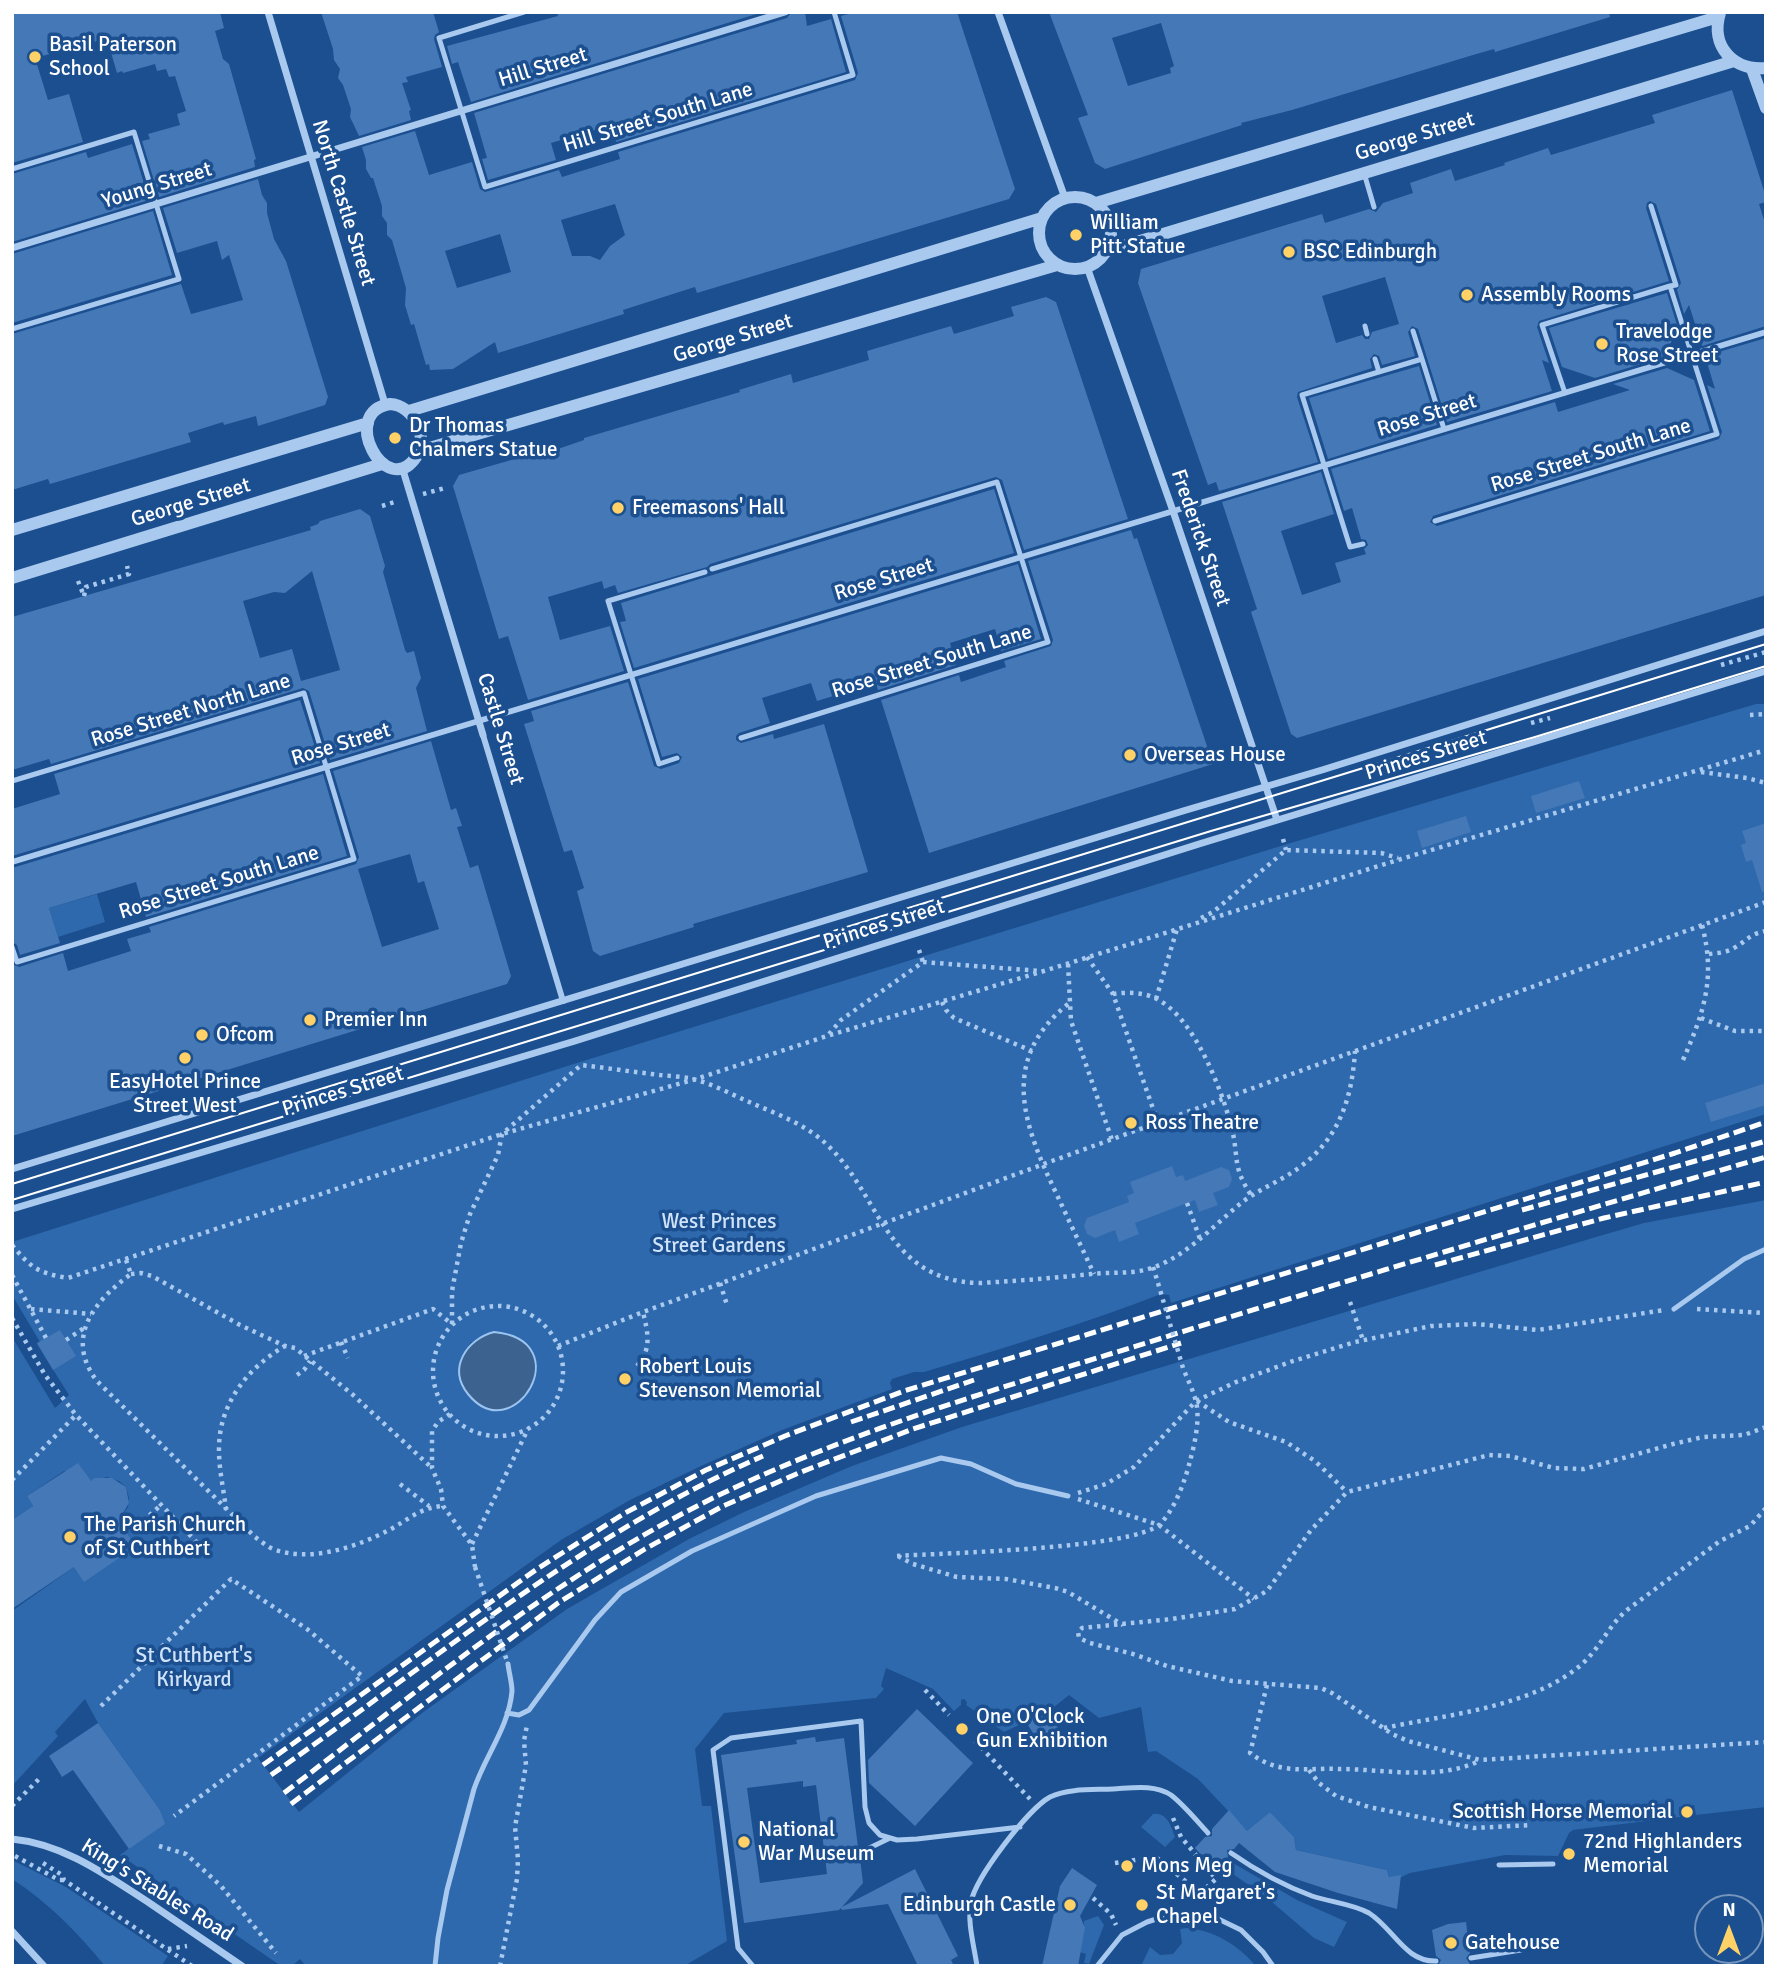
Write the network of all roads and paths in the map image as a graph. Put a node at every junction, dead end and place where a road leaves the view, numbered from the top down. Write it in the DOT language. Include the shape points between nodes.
graph roads {
  1 [pos="268,12"];
  2 [pos="524,12"];
  3 [pos="785,12"];
  4 [pos="834,12"];
  5 [pos="999,12"];
  6 [pos="1719,15"];
  7 [pos="1734,61"];
  8 [pos="1759,68"];
  9 [pos="1766,108"];
  10 [pos="461,111"];
  11 [pos="311,157"];
  12 [pos="12,169"];
  13 [pos="1363,172"];
  14 [pos="1065,198"];
  15 [pos="1096,203"];
  16 [pos="156,204"];
  17 [pos="1651,206"];
  18 [pos="1374,207"];
  19 [pos="1042,218"];
  20 [pos="12,248"];
  21 [pos="1107,251"];
  22 [pos="1057,265"];
  23 [pos="1087,267"];
  24 [pos="1670,286"];
  25 [pos="1365,326"];
  26 [pos="12,329"];
  27 [pos="1413,331"];
  28 [pos="1766,332"];
  29 [pos="1367,334"];
  30 [pos="1692,354"];
  31 [pos="1375,359"];
  32 [pos="1422,359"];
  33 [pos="1379,372"];
  34 [pos="1565,393"];
  35 [pos="384,404"];
  36 [pos="409,411"];
  37 [pos="368,423"];
  38 [pos="1444,429"];
  39 [pos="419,451"];
  40 [pos="382,464"];
  41 [pos="1325,465"];
  42 [pos="402,467"];
  43 [pos="1173,511"];
  44 [pos="1435,521"];
  45 [pos="12,530"];
  46 [pos="1363,544"];
  47 [pos="1021,557"];
  48 [pos="127,566"];
  49 [pos="712,569"];
  50 [pos="705,572"];
  51 [pos="12,578"];
  52 [pos="78,581"];
  53 [pos="1766,631"];
  54 [pos="1766,652"];
  55 [pos="1721,665"];
  56 [pos="1766,671"];
  57 [pos="631,675"];
  58 [pos="1766,714"];
  59 [pos="1750,715"];
  60 [pos="1550,718"];
  61 [pos="479,721"];
  62 [pos="1531,723"];
  63 [pos="483,735"];
  64 [pos="741,738"];
  65 [pos="1766,750"];
  66 [pos="677,758"];
  67 [pos="327,767"];
  68 [pos="1696,772"];
  69 [pos="12,781"];
  70 [pos="1766,783"];
  71 [pos="1267,785"];
  72 [pos="1277,820"];
  73 [pos="1283,839"];
  74 [pos="1286,850"];
  75 [pos="1401,859"];
  76 [pos="12,862"];
  77 [pos="1766,902"];
  78 [pos="1188,925"];
  79 [pos="1702,925"];
  80 [pos="1177,928"];
  81 [pos="1766,931"];
  82 [pos="12,947"];
  83 [pos="919,950"];
  84 [pos="1709,954"];
  85 [pos="1087,957"];
  86 [pos="923,962"];
  87 [pos="1068,964"];
  88 [pos="1044,971"];
  89 [pos="1113,993"];
  90 [pos="1156,999"];
  91 [pos="563,1000"];
  92 [pos="943,1002"];
  93 [pos="1068,1004"];
  94 [pos="1701,1018"];
  95 [pos="1766,1031"];
  96 [pos="828,1036"];
  97 [pos="1032,1051"];
  98 [pos="1355,1051"];
  99 [pos="1683,1060"];
  100 [pos="696,1079"];
  101 [pos="1222,1100"];
  102 [pos="1158,1123"];
  103 [pos="502,1134"];
  104 [pos="1112,1140"];
  105 [pos="1042,1165"];
  106 [pos="12,1169"];
  107 [pos="1251,1195"];
  108 [pos="1187,1203"];
  109 [pos="12,1209"];
  110 [pos="882,1224"];
  111 [pos="1200,1238"];
  112 [pos="12,1245"];
  113 [pos="1766,1249"];
  114 [pos="126,1260"];
  115 [pos="1153,1267"];
  116 [pos="131,1273"];
  117 [pos="1094,1274"];
  118 [pos="12,1275"];
  119 [pos="720,1283"];
  120 [pos="1350,1302"];
  121 [pos="727,1305"];
  122 [pos="1674,1308"];
  123 [pos="31,1309"];
  124 [pos="643,1312"];
  125 [pos="91,1314"];
  126 [pos="1766,1314"];
  127 [pos="12,1318"];
  128 [pos="452,1324"];
  129 [pos="85,1327"];
  130 [pos="46,1338"];
  131 [pos="66,1340"];
  132 [pos="1363,1340"];
  133 [pos="341,1342"];
  134 [pos="285,1346"];
  135 [pos="558,1346"];
  136 [pos="304,1356"];
  137 [pos="348,1358"];
  138 [pos="310,1361"];
  139 [pos="637,1366"];
  140 [pos="424,1369"];
  141 [pos="433,1370"];
  142 [pos="297,1375"];
  143 [pos="356,1389"];
  144 [pos="352,1394"];
  145 [pos="1196,1401"];
  146 [pos="450,1414"];
  147 [pos="76,1415"];
  148 [pos="1766,1427"];
  149 [pos="528,1428"];
  150 [pos="432,1468"];
  151 [pos="12,1480"];
  152 [pos="400,1484"];
  153 [pos="1347,1492"];
  154 [pos="1068,1496"];
  155 [pos="161,1504"];
  156 [pos="429,1506"];
  157 [pos="443,1506"];
  158 [pos="1766,1508"];
  159 [pos="226,1511"];
  160 [pos="143,1521"];
  161 [pos="1159,1525"];
  162 [pos="472,1545"];
  163 [pos="205,1551"];
  164 [pos="1254,1599"];
  165 [pos="1123,1625"];
  166 [pos="508,1664"];
  167 [pos="1267,1685"];
  168 [pos="925,1690"];
  169 [pos="101,1706"];
  170 [pos="529,1710"];
  171 [pos="507,1713"];
  172 [pos="949,1714"];
  173 [pos="1383,1728"];
  174 [pos="975,1741"];
  175 [pos="1766,1742"];
  176 [pos="1480,1760"];
  177 [pos="1308,1769"];
  178 [pos="39,1779"];
  179 [pos="12,1806"];
  180 [pos="1037,1806"];
  181 [pos="1170,1813"];
  182 [pos="174,1816"];
  183 [pos="1531,1825"];
  184 [pos="1020,1827"];
  185 [pos="1209,1833"];
  186 [pos="12,1839"];
  187 [pos="888,1839"];
  188 [pos="159,1846"];
  189 [pos="859,1853"];
  190 [pos="1231,1853"];
  191 [pos="12,1856"];
  192 [pos="1115,1863"];
  193 [pos="1553,1864"];
  194 [pos="1499,1865"];
  195 [pos="1200,1894"];
  196 [pos="1093,1898"];
  197 [pos="1210,1903"];
  198 [pos="12,1931"];
  199 [pos="1122,1935"];
  200 [pos="1521,1950"];
  201 [pos="276,1952"];
  202 [pos="1471,1958"];
  203 [pos="1436,1961"];
  204 [pos="44,1966"];
  205 [pos="191,1966"];
  206 [pos="242,1966"];
  207 [pos="435,1966"];
  208 [pos="500,1966"];
  209 [pos="753,1966"];
  210 [pos="977,1966"];
  211 [pos="1097,1966"];
  212 [pos="1273,1966"];
  1 -- 11 [label="street, North Castle Street"];
  2 -- 10 [label="lane" via="439,38"];
  3 -- 10 [label="street, Hill Street"];
  4 -- 10 [label="lane, Hill Street South Lane" via="853,75 485,187"];
  5 -- 14 [label="street"];
  6 -- 7 [label="street, George Street" via="1720,41"];
  6 -- 15 [label="street, George Street"];
  7 -- 8 [label="street"];
  7 -- 13 [label="street, George Street"];
  8 -- 9 [label="street"];
  10 -- 11 [label="street, Hill Street"];
  11 -- 16 [label="street, Young Street"];
  11 -- 35 [label="street, North Castle Street"];
  12 -- 16 [label="lane" via="134,132"];
  13 -- 18 [label="lane"];
  13 -- 21 [label="street, George Street"];
  14 -- 15 [label="street, George Street" via="1081,197"];
  14 -- 19 [label="street, George Street"];
  15 -- 21 [label="street" via="1111,225"];
  16 -- 20 [label="street, Young Street"];
  16 -- 26 [label="lane" via="179,279"];
  17 -- 24 [label="lane" via="1676,285"];
  19 -- 22 [label="street" via="1042,248"];
  19 -- 36 [label="street, George Street"];
  21 -- 23 [label="street, George Street"];
  22 -- 23 [label="street, George Street"];
  22 -- 39 [label="street, George Street"];
  23 -- 43 [label="street, Frederick Street"];
  24 -- 30 [label="lane"];
  24 -- 34 [label="lane" via="1542,325"];
  25 -- 29 [label="lane"];
  27 -- 32 [label="lane"];
  28 -- 30 [label="street, Rose Street"];
  30 -- 34 [label="street, Rose Street"];
  30 -- 44 [label="lane, Rose Street South Lane" via="1717,434"];
  31 -- 33 [label="lane"];
  32 -- 33 [label="lane"];
  32 -- 38 [label="lane"];
  33 -- 41 [label="lane" via="1302,395"];
  34 -- 38 [label="street, Rose Street"];
  35 -- 36 [label="street"];
  35 -- 37 [label="street"];
  36 -- 39 [label="street" via="419,430"];
  37 -- 40 [label="street" via="370,445"];
  37 -- 45 [label="street, George Street"];
  38 -- 41 [label="street, Rose Street"];
  39 -- 42 [label="street, George Street"];
  40 -- 42 [label="street, George Street"];
  40 -- 51 [label="street, George Street"];
  41 -- 43 [label="street, Rose Street"];
  41 -- 46 [label="lane" via="1350,547"];
  42 -- 61 [label="street, Castle Street"];
  43 -- 47 [label="street, Rose Street"];
  43 -- 71 [label="street, Frederick Street"];
  47 -- 49 [label="lane" via="997,482"];
  47 -- 57 [label="street, Rose Street"];
  47 -- 64 [label="lane, Rose Street South Lane" via="1048,642"];
  48 -- 52 [label="path" via="129,574 86,587 84,596"];
  50 -- 57 [label="lane" via="608,601"];
  53 -- 71 [label="street, Princes Street"];
  54 -- 55 [label="path"];
  56 -- 72 [label="street, Princes Street"];
  57 -- 61 [label="street, Rose Street"];
  57 -- 66 [label="lane" via="659,764"];
  58 -- 59 [label="path"];
  60 -- 62 [label="path"];
  61 -- 63 [label="street, Castle Street"];
  61 -- 67 [label="street, Rose Street"];
  63 -- 91 [label="street, Castle Street"];
  65 -- 68 [label="path"];
  67 -- 69 [label="lane, Rose Street North Lane" via="304,693"];
  67 -- 76 [label="street, Rose Street"];
  67 -- 82 [label="lane, Rose Street South Lane" via="354,859 17,962"];
  68 -- 70 [label="path"];
  68 -- 75 [label="path"];
  71 -- 72 [label="street, Frederick Street"];
  71 -- 91 [label="street, Princes Street"];
  72 -- 109 [label="street, Princes Street" via="575,1041"];
  73 -- 74 [label="path"];
  74 -- 75 [label="path" via="1381,853"];
  74 -- 78 [label="path" via="1213,912"];
  75 -- 78 [label="path"];
  77 -- 79 [label="path"];
  78 -- 80 [label="path"];
  79 -- 84 [label="path"];
  79 -- 98 [label="path"];
  80 -- 85 [label="path"];
  80 -- 90 [label="path"];
  81 -- 84 [label="path" via="1747,937 1728,951"];
  83 -- 86 [label="path"];
  84 -- 94 [label="path"];
  85 -- 87 [label="path"];
  85 -- 89 [label="path"];
  86 -- 88 [label="path"];
  86 -- 96 [label="path" via="841,1020"];
  87 -- 88 [label="path"];
  87 -- 93 [label="path"];
  88 -- 92 [label="path"];
  89 -- 90 [label="path"];
  89 -- 102 [label="path"];
  90 -- 101 [label="path" via="1190,1032"];
  91 -- 106 [label="street, Princes Street"];
  92 -- 96 [label="path"];
  92 -- 97 [label="path" via="954,1018"];
  93 -- 97 [label="path"];
  93 -- 104 [label="path"];
  94 -- 95 [label="path" via="1735,1031"];
  94 -- 99 [label="path"];
  96 -- 100 [label="path"];
  97 -- 105 [label="path" via="1024,1109"];
  98 -- 101 [label="path"];
  98 -- 107 [label="path" via="1349,1099 1328,1140 1300,1167"];
  100 -- 103 [label="path"];
  100 -- 103 [label="path" via="581,1065"];
  100 -- 110 [label="path" via="812,1133 844,1162"];
  101 -- 102 [label="path"];
  101 -- 107 [label="path" via="1233,1132 1237,1171"];
  102 -- 104 [label="path"];
  103 -- 114 [label="path"];
  103 -- 128 [label="path" via="498,1155 461,1243 452,1291"];
  104 -- 105 [label="path"];
  105 -- 110 [label="path"];
  105 -- 117 [label="path"];
  107 -- 111 [label="path"];
  108 -- 111 [label="path"];
  110 -- 117 [label="path" via="921,1266 961,1283"];
  110 -- 119 [label="path"];
  111 -- 115 [label="path"];
  112 -- 114 [label="path" via="34,1270 68,1278"];
  113 -- 122 [label="lane"];
  114 -- 116 [label="path"];
  115 -- 117 [label="path"];
  115 -- 145 [label="path, bridge"];
  116 -- 125 [label="path"];
  116 -- 134 [label="path" via="152,1276"];
  118 -- 123 [label="path"];
  119 -- 121 [label="path"];
  119 -- 124 [label="path"];
  120 -- 132 [label="path"];
  122 -- 126 [label="path"];
  122 -- 132 [label="path" via="1538,1329 1431,1326"];
  123 -- 125 [label="path"];
  123 -- 130 [label="path"];
  124 -- 135 [label="path"];
  124 -- 139 [label="path" via="648,1347"];
  125 -- 129 [label="path"];
  127 -- 147 [label="path"];
  128 -- 133 [label="path" via="433,1309"];
  128 -- 135 [label="path" via="480,1308 512,1308 541,1323"];
  128 -- 141 [label="path" via="438,1345"];
  129 -- 131 [label="path"];
  129 -- 159 [label="path" via="84,1358 97,1381"];
  132 -- 145 [label="path" via="1266,1370"];
  133 -- 136 [label="path"];
  133 -- 137 [label="path"];
  134 -- 136 [label="path"];
  134 -- 159 [label="path" via="240,1385 223,1419 218,1452"];
  135 -- 149 [label="path" via="560,1388 548,1412"];
  136 -- 138 [label="path"];
  138 -- 142 [label="path"];
  138 -- 144 [label="path"];
  140 -- 141 [label="path"];
  141 -- 146 [label="path" via="441,1404"];
  143 -- 144 [label="path"];
  144 -- 150 [label="path"];
  145 -- 153 [label="path" via="1229,1422 1286,1442 1315,1461"];
  145 -- 154 [label="path" via="1134,1467 1106,1484"];
  145 -- 161 [label="path" via="1188,1470"];
  146 -- 149 [label="path" via="481,1434 513,1434"];
  146 -- 150 [label="path" via="432,1431"];
  147 -- 151 [label="path"];
  147 -- 155 [label="path"];
  148 -- 153 [label="path" via="1683,1441 1584,1469 1489,1455"];
  149 -- 162 [label="path"];
  150 -- 157 [label="path"];
  152 -- 156 [label="path"];
  153 -- 164 [label="path" via="1311,1530 1267,1591"];
  154 -- 161 [label="path"];
  154 -- 170 [label="lane" via="941,1458 816,1496 692,1551 621,1592"];
  155 -- 160 [label="path"];
  155 -- 163 [label="path"];
  156 -- 157 [label="path"];
  156 -- 159 [label="path" via="362,1542 306,1553 270,1548"];
  157 -- 162 [label="path"];
  158 -- 173 [label="path" via="1750,1525 1720,1541 1627,1609 1591,1655 1559,1679 1503,1702"];
  161 -- 164 [label="path"];
  161 -- 165 [label="path" via="1105,1542 897,1556 957,1577 1055,1588"];
  162 -- 166 [label="path, bridge"];
  164 -- 165 [label="path" via="1226,1611"];
  165 -- 167 [label="path" via="1082,1628 1078,1635 1090,1643 1194,1673"];
  166 -- 171 [label="lane" via="512,1689"];
  167 -- 173 [label="path" via="1321,1688"];
  167 -- 177 [label="path" via="1250,1753 1265,1763"];
  168 -- 172 [label="path"];
  169 -- 182 [label="path" via="231,1579 307,1629 362,1676"];
  170 -- 171 [label="lane"];
  170 -- 208 [label="path" via="526,1765 514,1827 517,1880"];
  171 -- 207 [label="lane" via="474,1789 447,1889"];
  173 -- 176 [label="path" via="1408,1741"];
  174 -- 180 [label="path"];
  175 -- 176 [label="path"];
  176 -- 177 [label="path" via="1467,1767 1437,1771"];
  177 -- 183 [label="path" via="1336,1796 1369,1807 1475,1828"];
  178 -- 179 [label="path"];
  180 -- 184 [label="lane"];
  180 -- 185 [label="lane" via="1070,1791 1151,1788 1170,1795"];
  181 -- 195 [label="path" via="1181,1837 1216,1879"];
  184 -- 187 [label="lane"];
  184 -- 210 [label="lane" via="975,1887 970,1923"];
  186 -- 206 [label="street, King's Stables Road" via="63,1852 110,1877"];
  187 -- 189 [label="lane"];
  187 -- 209 [label="lane" via="869,1824 865,1807 861,1721 731,1738 713,1750 738,1948"];
  188 -- 201 [label="path" via="186,1854 221,1886"];
  190 -- 203 [label="lane" via="1267,1877 1366,1912 1384,1924 1412,1955"];
  191 -- 205 [label="path" via="64,1880"];
  192 -- 195 [label="path" via="1156,1857"];
  193 -- 194 [label="lane"];
  195 -- 197 [label="path"];
  196 -- 199 [label="path" via="1111,1914"];
  198 -- 204 [label="street"];
  199 -- 211 [label="lane"];
  199 -- 212 [label="lane" via="1172,1914 1208,1914 1241,1930"];
  200 -- 202 [label="lane"];
}
